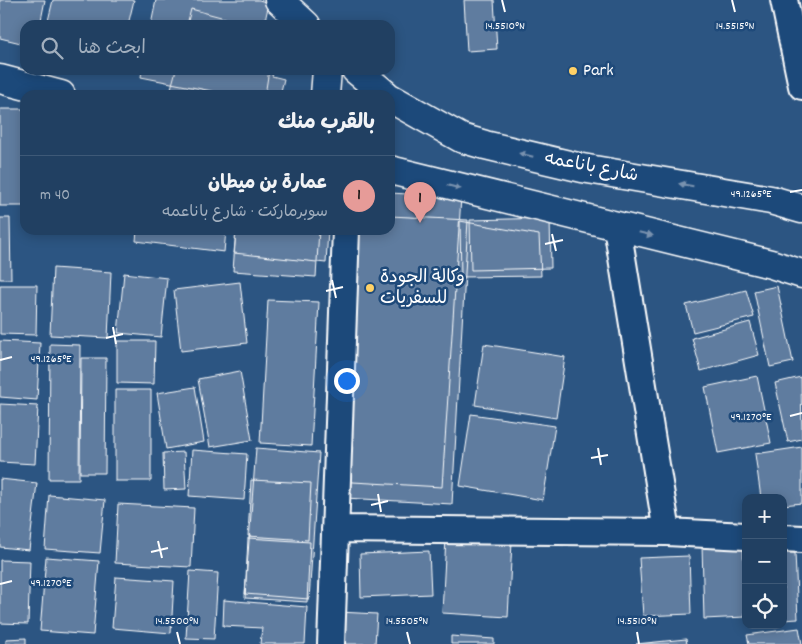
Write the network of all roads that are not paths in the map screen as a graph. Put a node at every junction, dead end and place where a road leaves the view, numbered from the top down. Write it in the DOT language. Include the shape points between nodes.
graph roads {
  1 [pos="281,1"];
  2 [pos="791,10"];
  3 [pos="295,20"];
  4 [pos="301,20"];
  5 [pos="327,75"];
  6 [pos="362,75"];
  7 [pos="0,79"];
  8 [pos="802,86"];
  9 [pos="42,90"];
  10 [pos="326,90"];
  11 [pos="380,90"];
  12 [pos="395,101"];
  13 [pos="395,171"];
  14 [pos="802,209"];
  15 [pos="617,227"];
  16 [pos="346,235"];
  17 [pos="802,274"];
  18 [pos="335,529"];
  19 [pos="667,532"];
  20 [pos="742,536"];
  21 [pos="787,538"];
  22 [pos="802,539"];
  23 [pos="331,644"];
  1 -- 3 [label="highway"];
  1 -- 4 [label="highway"];
  2 -- 8 [label="street"];
  5 -- 10 [label="highway"];
  6 -- 11 [label="highway"];
  7 -- 9 [label="highway"];
  14 -- 12 [label="highway, شارع باناعمه, one-way" via="771,200 582,168 485,145 461,138"];
  13 -- 15 [label="highway, one-way"];
  15 -- 17 [label="highway, one-way"];
  15 -- 19 [label="street"];
  16 -- 18 [label="street"];
  18 -- 19 [label="street"];
  18 -- 23 [label="street"];
  19 -- 20 [label="street"];
  21 -- 22 [label="street"];
}
